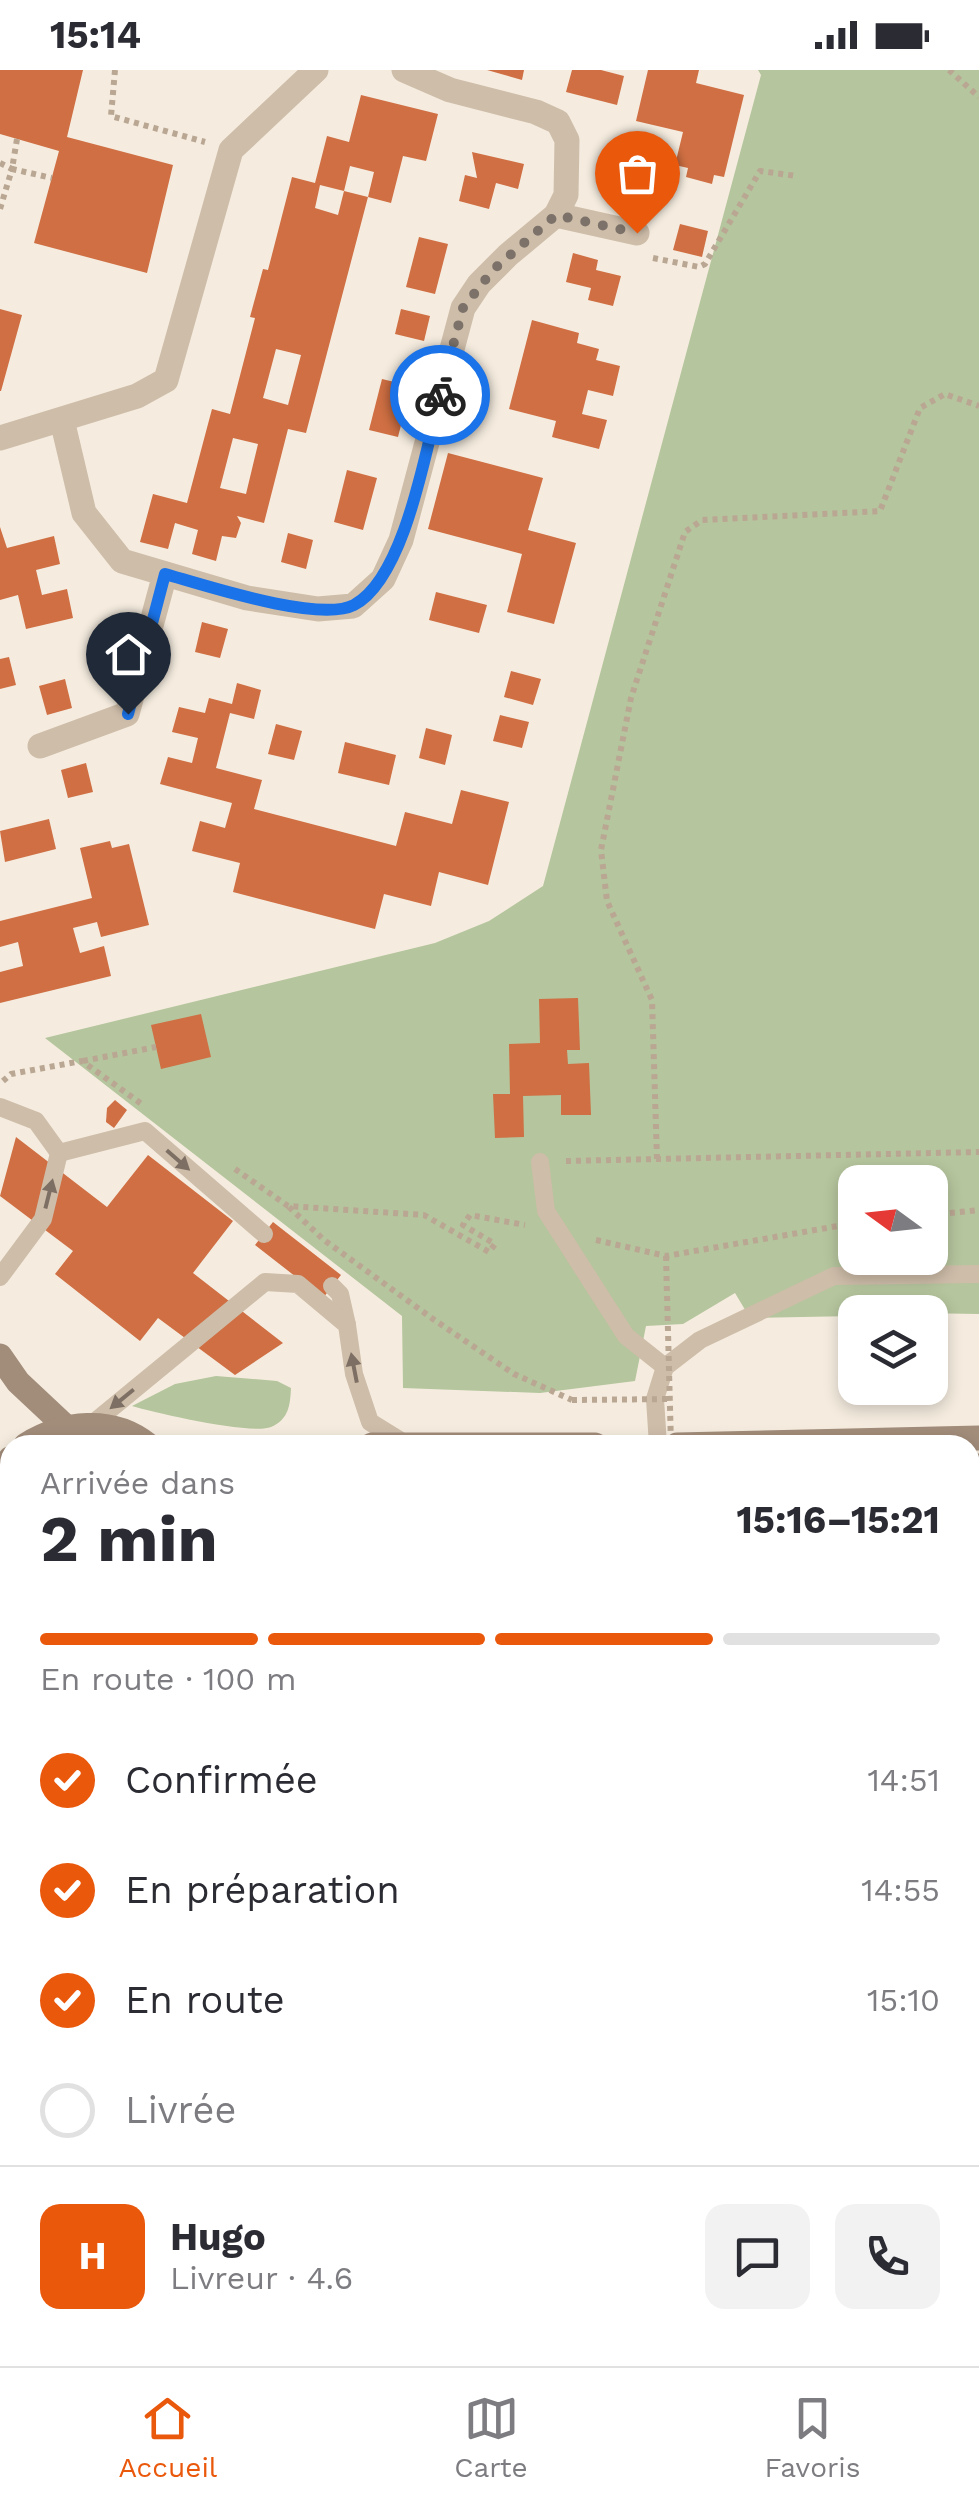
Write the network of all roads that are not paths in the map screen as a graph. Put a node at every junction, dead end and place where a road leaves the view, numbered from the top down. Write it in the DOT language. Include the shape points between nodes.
graph roads {
  1 [pos="316,70"];
  2 [pos="404,70"];
  3 [pos="556,215"];
  4 [pos="637,233"];
  5 [pos="62,420"];
  6 [pos="0,438"];
  7 [pos="165,574"];
  8 [pos="40,746"];
  9 [pos="0,1107"];
  10 [pos="60,1153"];
  11 [pos="540,1162"];
  12 [pos="264,1234"];
  13 [pos="979,1274"];
  14 [pos="0,1277"];
  15 [pos="332,1286"];
  16 [pos="347,1325"];
  17 [pos="0,1356"];
  18 [pos="665,1367"];
  19 [pos="79,1426"];
  20 [pos="42,1435"];
  21 [pos="129,1435"];
  22 [pos="390,1435"];
  23 [pos="657,1435"];
  1 -- 5 [label="street" via="231,150 166,380"];
  2 -- 3 [label="street" via="558,122 567,140 568,171"];
  3 -- 4 [label="street"];
  3 -- 7 [label="street" via="488,274 463,308 402,540 382,579 354,610 247,598"];
  5 -- 6 [label="street"];
  5 -- 7 [label="street" via="84,513 122,561"];
  7 -- 8 [label="street" via="128,714"];
  9 -- 10 [label="lane" via="36,1121"];
  10 -- 12 [label="lane, one-way" via="145,1131"];
  14 -- 10 [label="lane, one-way" via="43,1219"];
  11 -- 18 [label="lane" via="546,1211 626,1336"];
  13 -- 18 [label="lane" via="834,1276 700,1340"];
  15 -- 16 [label="lane"];
  16 -- 19 [label="lane, one-way" via="298,1284 265,1282"];
  22 -- 16 [label="lane, one-way" via="370,1422"];
  17 -- 19 [label="street" via="18,1382"];
  18 -- 23 [label="lane" via="655,1399"];
  19 -- 20 [label="street"];
  19 -- 21 [label="street"];
}
